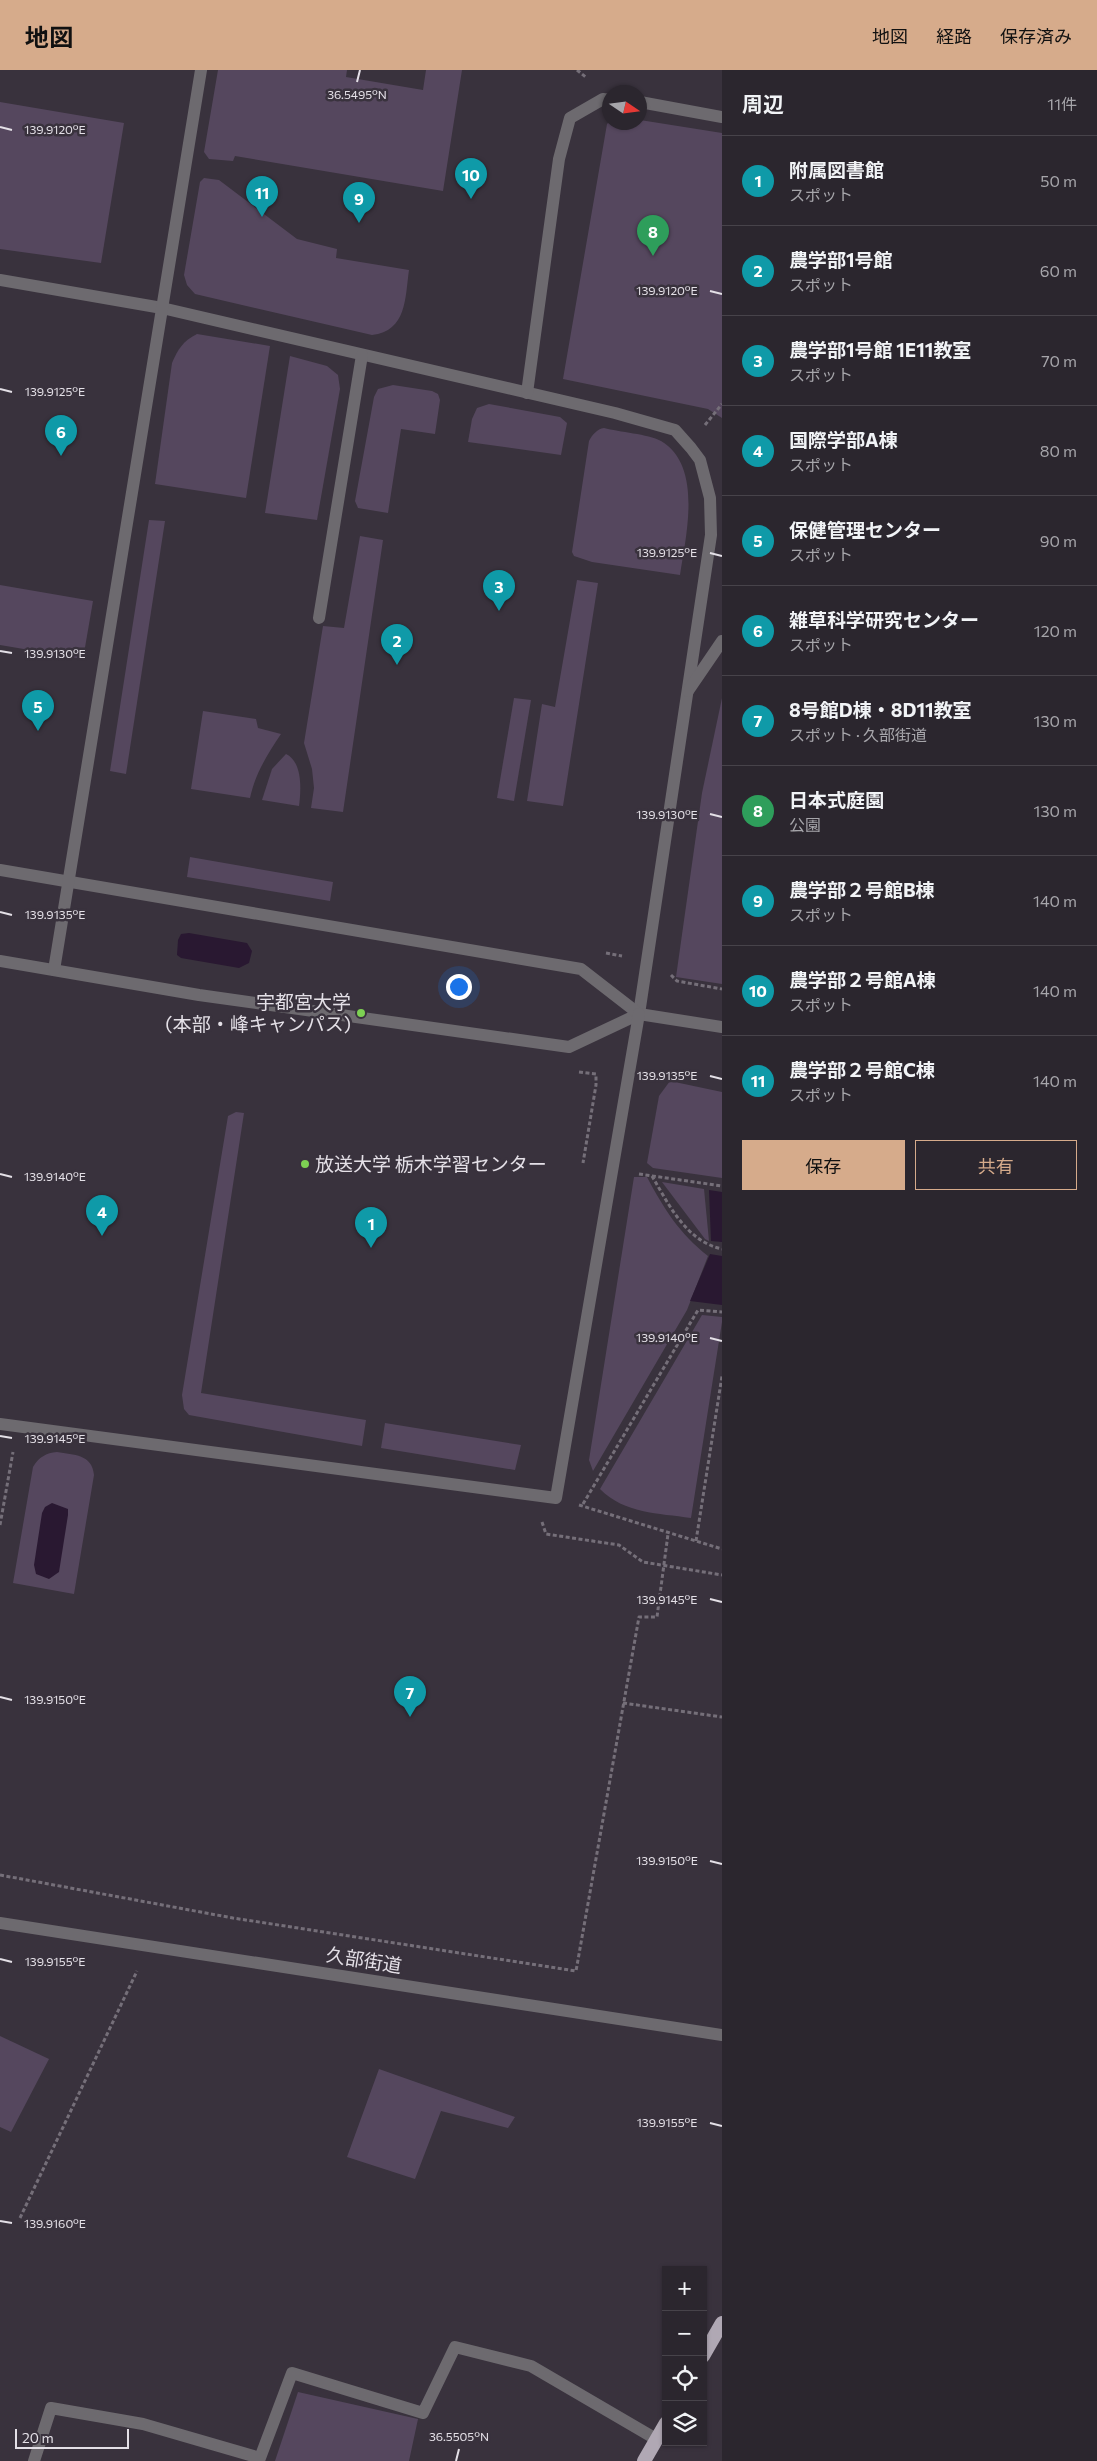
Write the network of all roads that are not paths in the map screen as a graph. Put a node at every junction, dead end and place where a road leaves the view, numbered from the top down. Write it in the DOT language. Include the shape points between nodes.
graph roads {
  1 [pos="201,70"];
  2 [pos="602,101"];
  3 [pos="647,103"];
  4 [pos="722,117"];
  5 [pos="0,280"];
  6 [pos="162,308"];
  7 [pos="362,355"];
  8 [pos="527,393"];
  9 [pos="716,522"];
  10 [pos="318,618"];
  11 [pos="722,641"];
  12 [pos="686,695"];
  13 [pos="0,870"];
  14 [pos="69,880"];
  15 [pos="0,961"];
  16 [pos="54,970"];
  17 [pos="639,1014"];
  18 [pos="722,1027"];
  19 [pos="0,1424"];
  20 [pos="0,1922"];
  21 [pos="722,2035"];
  22 [pos="722,2323"];
  23 [pos="707,2349"];
  24 [pos="662,2429"];
  25 [pos="656,2439"];
  26 [pos="34,2461"];
  27 [pos="644,2461"];
  1 -- 6 [label="street"];
  2 -- 8 [label="street" via="570,118 559,159"];
  3 -- 4 [label="street"];
  5 -- 6 [label="street"];
  6 -- 7 [label="street"];
  6 -- 14 [label="street"];
  7 -- 8 [label="street"];
  7 -- 10 [label="street"];
  8 -- 9 [label="street" via="675,430 700,460"];
  9 -- 12 [label="street" via="711,535"];
  11 -- 12 [label="street"];
  12 -- 17 [label="street"];
  13 -- 14 [label="street"];
  14 -- 16 [label="street"];
  14 -- 17 [label="street" via="581,969"];
  15 -- 16 [label="street"];
  16 -- 17 [label="street" via="199,995 569,1047"];
  17 -- 18 [label="street"];
  17 -- 19 [label="street" via="556,1498"];
  20 -- 21 [label="street, 久部街道"];
  22 -- 23 [label="highway"];
  24 -- 25 [label="highway"];
  25 -- 26 [label="street" via="531,2366 455,2347 423,2413 292,2373 260,2458 143,2424 51,2408"];
  25 -- 27 [label="highway"];
}
